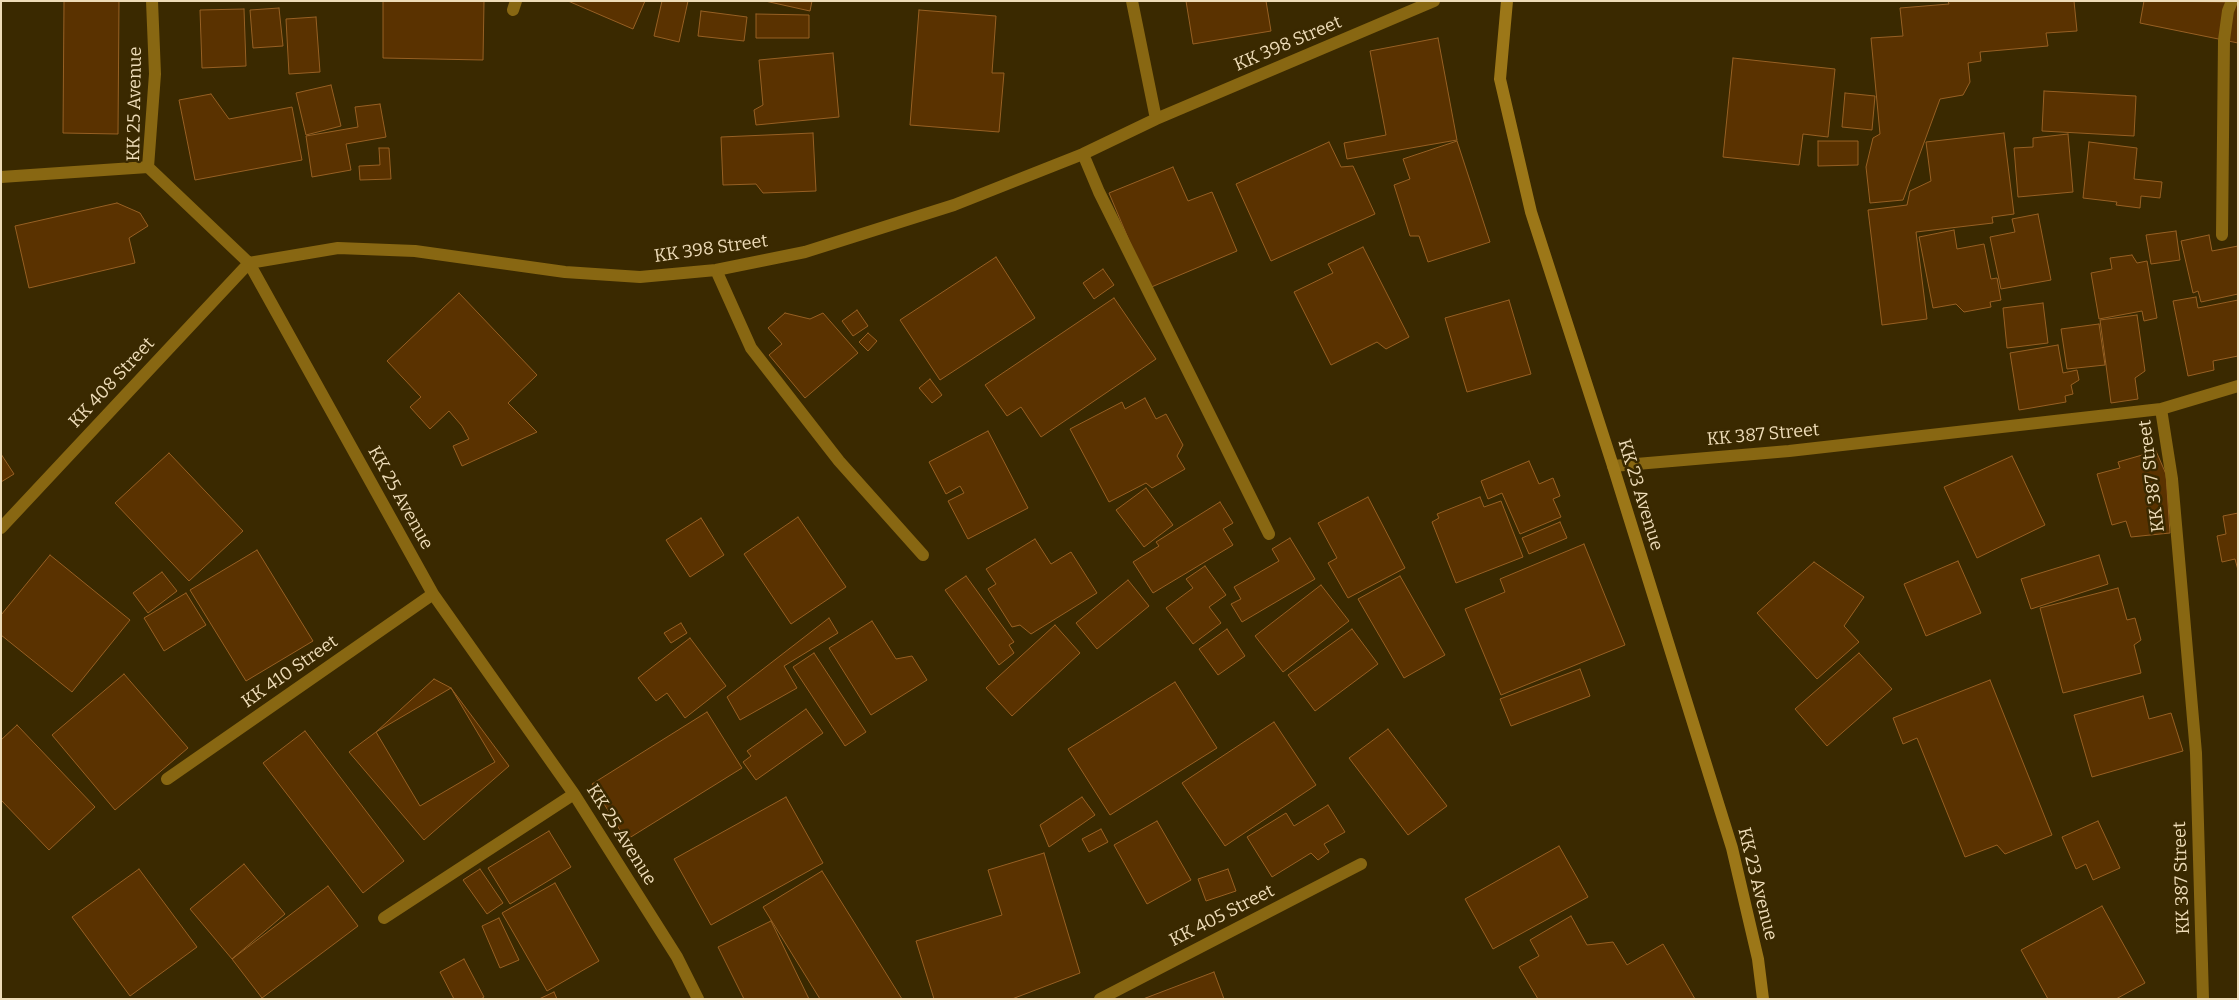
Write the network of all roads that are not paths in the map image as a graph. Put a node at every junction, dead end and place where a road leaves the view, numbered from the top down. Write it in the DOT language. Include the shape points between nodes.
graph roads {
  1 [pos="152,1"];
  2 [pos="1132,1"];
  3 [pos="1434,1"];
  4 [pos="1507,1"];
  5 [pos="2232,1"];
  6 [pos="1156,119"];
  7 [pos="1083,154"];
  8 [pos="148,167"];
  9 [pos="1,177"];
  10 [pos="2222,235"];
  11 [pos="249,263"];
  12 [pos="716,270"];
  13 [pos="2238,386"];
  14 [pos="2161,408"];
  15 [pos="1613,466"];
  16 [pos="1,528"];
  17 [pos="1269,534"];
  18 [pos="923,555"];
  19 [pos="433,594"];
  20 [pos="167,778"];
  21 [pos="574,794"];
  22 [pos="1361,864"];
  23 [pos="384,918"];
  24 [pos="698,999"];
  25 [pos="1100,999"];
  26 [pos="1763,999"];
  27 [pos="2203,999"];
  1 -- 8 [label="street, KK 25 Avenue" via="154,74"];
  2 -- 6 [label="street"];
  3 -- 6 [label="street, KK 398 Street"];
  4 -- 15 [label="main road, KK 23 Avenue" via="1500,79 1531,212"];
  5 -- 10 [label="street" via="2224,40"];
  6 -- 7 [label="street, KK 398 Street"];
  7 -- 12 [label="street, KK 398 Street" via="935,211 806,252"];
  7 -- 17 [label="street"];
  8 -- 9 [label="street"];
  8 -- 11 [label="street, KK 25 Avenue"];
  11 -- 12 [label="street, KK 398 Street" via="338,248 415,251 565,272 631,276"];
  11 -- 16 [label="street, KK 408 Street"];
  11 -- 19 [label="street, KK 25 Avenue"];
  12 -- 18 [label="street" via="751,348 839,461"];
  13 -- 14 [label="street"];
  14 -- 15 [label="street, KK 387 Street" via="1789,451"];
  14 -- 27 [label="street, KK 387 Street" via="2172,480 2196,753"];
  15 -- 26 [label="main road, KK 23 Avenue" via="1732,848 1758,959"];
  19 -- 20 [label="street, KK 410 Street"];
  19 -- 21 [label="street, KK 25 Avenue"];
  21 -- 23 [label="street"];
  21 -- 24 [label="street, KK 25 Avenue" via="677,957"];
  22 -- 25 [label="street, KK 405 Street"];
}
